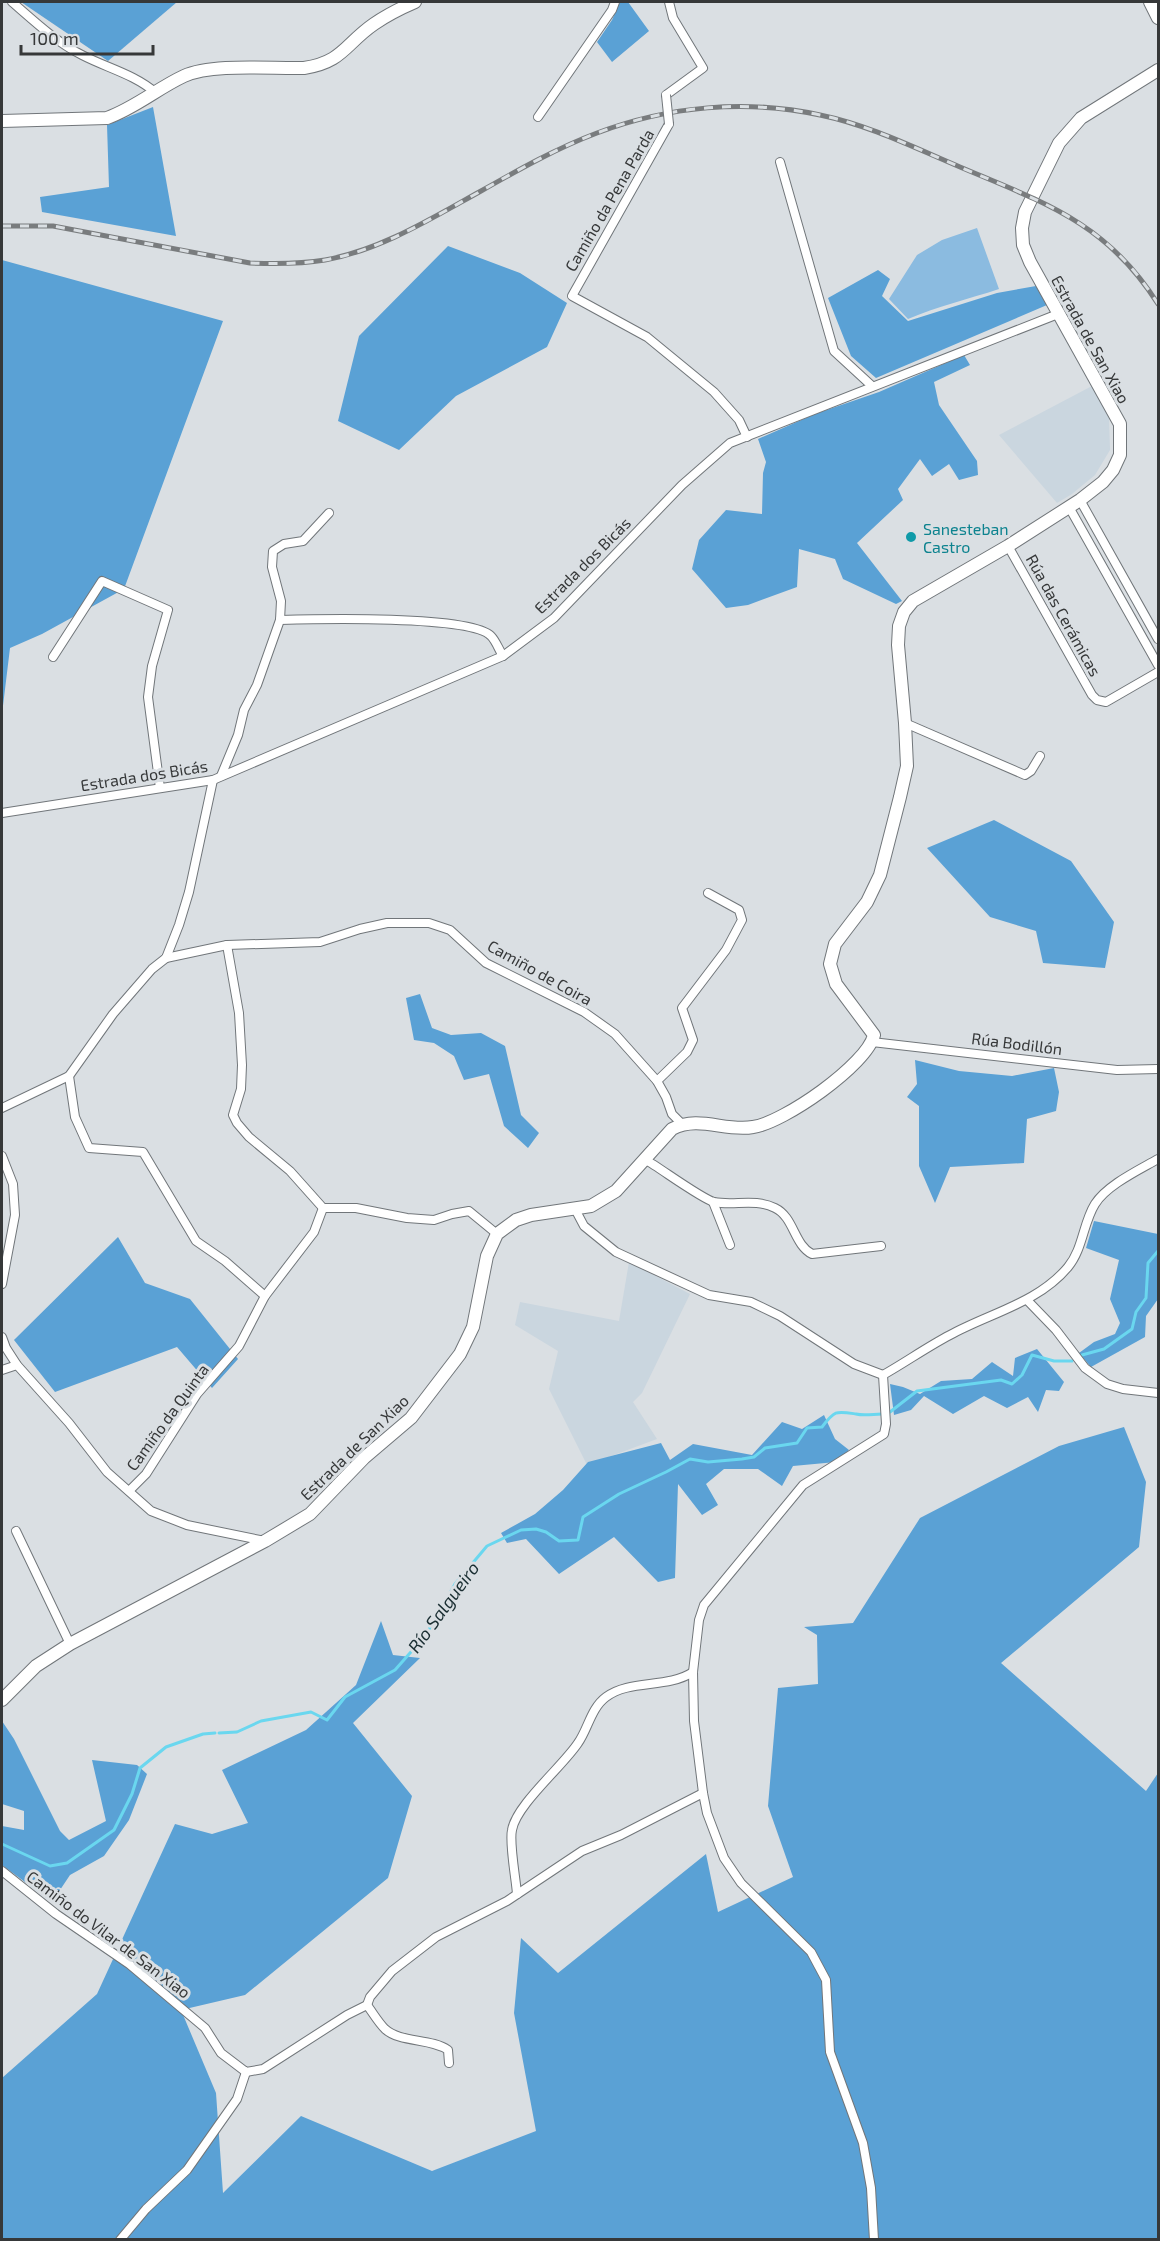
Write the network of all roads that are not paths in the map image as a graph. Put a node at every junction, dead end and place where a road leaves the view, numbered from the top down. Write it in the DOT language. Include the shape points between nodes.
graph roads {
  1 [pos="12,2"];
  2 [pos="415,2"];
  3 [pos="615,2"];
  4 [pos="669,2"];
  5 [pos="1150,2"];
  6 [pos="1158,18"];
  7 [pos="1158,70"];
  8 [pos="156,93"];
  9 [pos="538,117"];
  10 [pos="2,121"];
  11 [pos="780,162"];
  12 [pos="1058,314"];
  13 [pos="872,386"];
  14 [pos="747,437"];
  15 [pos="1080,500"];
  16 [pos="1068,507"];
  17 [pos="329,513"];
  18 [pos="1008,546"];
  19 [pos="280,620"];
  20 [pos="1158,639"];
  21 [pos="503,656"];
  22 [pos="53,657"];
  23 [pos="1158,665"];
  24 [pos="1158,672"];
  25 [pos="905,723"];
  26 [pos="1040,756"];
  27 [pos="217,778"];
  28 [pos="160,788"];
  29 [pos="2,813"];
  30 [pos="708,893"];
  31 [pos="227,945"];
  32 [pos="166,958"];
  33 [pos="872,1041"];
  34 [pos="1158,1069"];
  35 [pos="69,1076"];
  36 [pos="657,1081"];
  37 [pos="2,1108"];
  38 [pos="682,1124"];
  39 [pos="2,1156"];
  40 [pos="1158,1159"];
  41 [pos="646,1160"];
  42 [pos="713,1202"];
  43 [pos="323,1208"];
  44 [pos="575,1209"];
  45 [pos="497,1234"];
  46 [pos="730,1245"];
  47 [pos="881,1246"];
  48 [pos="2,1284"];
  49 [pos="265,1296"];
  50 [pos="1027,1300"];
  51 [pos="2,1336"];
  52 [pos="17,1365"];
  53 [pos="2,1370"];
  54 [pos="883,1375"];
  55 [pos="1158,1393"];
  56 [pos="129,1491"];
  57 [pos="16,1531"];
  58 [pos="265,1541"];
  59 [pos="70,1644"];
  60 [pos="693,1672"];
  61 [pos="2,1700"];
  62 [pos="702,1793"];
  63 [pos="2,1871"];
  64 [pos="517,1894"];
  65 [pos="367,2005"];
  66 [pos="449,2063"];
  67 [pos="246,2072"];
  68 [pos="120,2240"];
  69 [pos="874,2240"];
  1 -- 8 [label="street" via="80,55 142,81"];
  2 -- 8 [label="street" via="374,24 347,50 319,66 209,70 185,75"];
  3 -- 9 [label="street"];
  4 -- 14 [label="street, Camiño da Pena Parda, bridge" via="703,68 666,95 669,124 572,296 647,337 714,392 739,420"];
  5 -- 6 [label="street"];
  7 -- 12 [label="street, Estrada de San Xiao" via="1081,118 1059,143 1025,212 1023,245"];
  8 -- 10 [label="street" via="107,118"];
  11 -- 13 [label="street" via="834,351"];
  12 -- 13 [label="street, Estrada dos Bicás"];
  12 -- 15 [label="street, Estrada de San Xiao" via="1120,424 1120,455 1113,470"];
  13 -- 14 [label="street, Estrada dos Bicás"];
  14 -- 21 [label="street, Estrada dos Bicás" via="730,443 682,484 554,618"];
  15 -- 16 [label="street, Estrada de San Xiao"];
  15 -- 20 [label="street"];
  16 -- 18 [label="street, Estrada de San Xiao"];
  16 -- 23 [label="street"];
  17 -- 19 [label="street" via="303,541 284,544 273,551"];
  18 -- 24 [label="street, Rúa das Cerámicas" via="1097,700 1106,702"];
  18 -- 25 [label="street, Estrada de San Xiao" via="913,601 904,612 898,645"];
  19 -- 21 [label="street" via="386,619 475,627 491,635"];
  19 -- 27 [label="street" via="238,735"];
  21 -- 27 [label="street, Estrada dos Bicás"];
  22 -- 28 [label="street" via="102,581 168,609 148,697"];
  25 -- 26 [label="street" via="1025,775"];
  25 -- 33 [label="street, Estrada de San Xiao" via="907,766 880,875 867,902 835,944 830,964 836,984 874,1035"];
  27 -- 28 [label="street, Estrada dos Bicás"];
  27 -- 32 [label="street" via="189,892"];
  28 -- 29 [label="street, Estrada dos Bicás"];
  30 -- 36 [label="street" via="739,910 741,920 726,950 682,1008 693,1040 687,1052"];
  31 -- 32 [label="street, Camiño de Coira"];
  31 -- 36 [label="street, Camiño de Coira" via="320,942 387,923 429,923 450,930 486,963 591,1017 615,1034"];
  31 -- 43 [label="street" via="239,1013 242,1065 241,1089 233,1115 249,1137 290,1171"];
  32 -- 35 [label="street" via="113,1014"];
  33 -- 34 [label="street, Rúa Bodillón" via="1117,1070"];
  33 -- 38 [label="street" via="849,1069 770,1124 750,1128"];
  35 -- 37 [label="street"];
  35 -- 49 [label="street" via="75,1117 88,1148 143,1152 196,1241"];
  36 -- 38 [label="street, Camiño de Coira" via="672,1114"];
  38 -- 41 [label="street" via="672,1129"];
  39 -- 48 [label="street" via="13,1184 15,1215"];
  40 -- 50 [label="street" via="1104,1193 1095,1204 1069,1266"];
  41 -- 42 [label="street"];
  41 -- 44 [label="street" via="616,1191 591,1206"];
  42 -- 46 [label="street"];
  42 -- 47 [label="street" via="761,1203 777,1209 805,1250 812,1254"];
  43 -- 45 [label="street" via="356,1208 434,1220 469,1211"];
  43 -- 49 [label="street, Camiño da Quinta" via="314,1232"];
  44 -- 45 [label="street" via="531,1215"];
  44 -- 54 [label="street" via="584,1226 616,1252 709,1295 751,1302 854,1364"];
  45 -- 58 [label="street, Estrada de San Xiao" via="487,1256 472,1327 453,1364 411,1418 364,1458 310,1514"];
  49 -- 56 [label="street, Camiño da Quinta" via="239,1346 197,1394 146,1474"];
  50 -- 54 [label="street" via="951,1334"];
  50 -- 55 [label="street" via="1092,1373 1123,1389"];
  51 -- 52 [label="street"];
  52 -- 53 [label="street"];
  52 -- 56 [label="street" via="107,1472"];
  54 -- 60 [label="street" via="884,1434 803,1485 724,1580 704,1605"];
  56 -- 58 [label="street" via="151,1511 187,1526"];
  57 -- 59 [label="street"];
  58 -- 59 [label="street, Estrada de San Xiao"];
  59 -- 61 [label="street, Estrada de San Xiao" via="36,1666"];
  60 -- 62 [label="street"];
  60 -- 64 [label="street" via="682,1679 622,1689 606,1697 595,1710 579,1743 518,1814 512,1831"];
  62 -- 64 [label="street" via="582,1851"];
  62 -- 69 [label="street" via="724,1858 747,1889 811,1952 826,1980 830,2052 863,2143"];
  63 -- 67 [label="street, Camiño do Vilar de San Xiao" via="129,1964 205,2028 221,2053"];
  64 -- 65 [label="street" via="436,1937 392,1971"];
  65 -- 66 [label="street" via="386,2030 448,2050"];
  65 -- 67 [label="street" via="263,2069"];
  67 -- 68 [label="street" via="237,2099 187,2170"];
}
